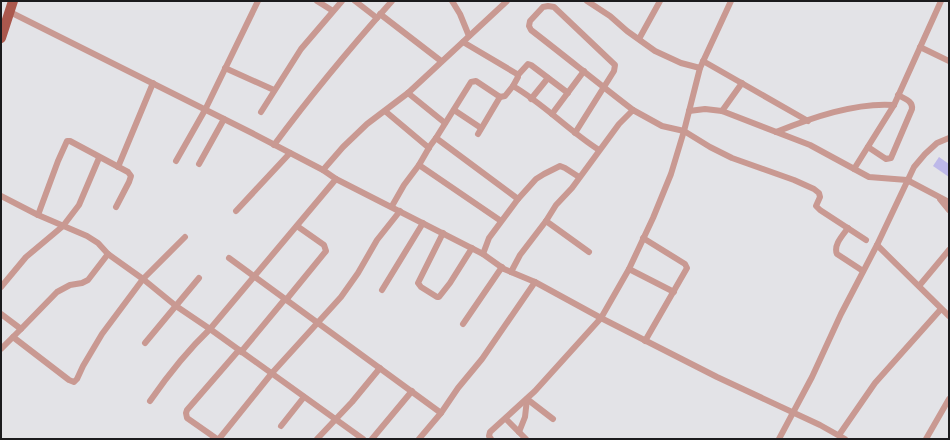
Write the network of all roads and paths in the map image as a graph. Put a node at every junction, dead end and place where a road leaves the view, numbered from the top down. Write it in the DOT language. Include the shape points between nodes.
graph roads {
  1 [pos="13,1"];
  2 [pos="258,1"];
  3 [pos="317,1"];
  4 [pos="342,1"];
  5 [pos="355,1"];
  6 [pos="392,1"];
  7 [pos="452,1"];
  8 [pos="507,1"];
  9 [pos="587,1"];
  10 [pos="660,1"];
  11 [pos="731,1"];
  12 [pos="940,1"];
  13 [pos="333,11"];
  14 [pos="10,12"];
  15 [pos="379,16"];
  16 [pos="469,36"];
  17 [pos="1,38"];
  18 [pos="639,39"];
  19 [pos="463,42"];
  20 [pos="920,47"];
  21 [pos="703,61"];
  22 [pos="949,61"];
  23 [pos="441,62"];
  24 [pos="225,68"];
  25 [pos="700,68"];
  26 [pos="584,72"];
  27 [pos="518,75"];
  28 [pos="548,78"];
  29 [pos="153,83"];
  30 [pos="742,83"];
  31 [pos="513,86"];
  32 [pos="604,87"];
  33 [pos="274,90"];
  34 [pos="408,93"];
  35 [pos="568,93"];
  36 [pos="500,96"];
  37 [pos="898,96"];
  38 [pos="532,99"];
  39 [pos="894,106"];
  40 [pos="205,110"];
  41 [pos="454,110"];
  42 [pos="633,110"];
  43 [pos="689,110"];
  44 [pos="385,111"];
  45 [pos="722,111"];
  46 [pos="261,112"];
  47 [pos="552,114"];
  48 [pos="224,119"];
  49 [pos="808,120"];
  50 [pos="445,123"];
  51 [pos="684,131"];
  52 [pos="776,132"];
  53 [pos="575,133"];
  54 [pos="436,138"];
  55 [pos="949,138"];
  56 [pos="274,145"];
  57 [pos="868,147"];
  58 [pos="429,148"];
  59 [pos="599,150"];
  60 [pos="290,153"];
  61 [pos="99,158"];
  62 [pos="176,161"];
  63 [pos="199,164"];
  64 [pos="419,165"];
  65 [pos="118,167"];
  66 [pos="854,169"];
  67 [pos="323,170"];
  68 [pos="579,177"];
  69 [pos="336,179"];
  70 [pos="907,180"];
  71 [pos="1,196"];
  72 [pos="937,196"];
  73 [pos="518,198"];
  74 [pos="949,202"];
  75 [pos="392,206"];
  76 [pos="116,207"];
  77 [pos="949,210"];
  78 [pos="236,211"];
  79 [pos="400,211"];
  80 [pos="38,215"];
  81 [pos="501,221"];
  82 [pos="546,222"];
  83 [pos="423,223"];
  84 [pos="63,226"];
  85 [pos="297,226"];
  86 [pos="848,228"];
  87 [pos="442,233"];
  88 [pos="184,237"];
  89 [pos="643,238"];
  90 [pos="866,240"];
  91 [pos="877,245"];
  92 [pos="472,248"];
  93 [pos="949,250"];
  94 [pos="589,252"];
  95 [pos="108,254"];
  96 [pos="483,254"];
  97 [pos="946,257"];
  98 [pos="229,258"];
  99 [pos="502,267"];
  100 [pos="629,269"];
  101 [pos="863,271"];
  102 [pos="511,272"];
  103 [pos="254,277"];
  104 [pos="199,278"];
  105 [pos="142,279"];
  106 [pos="536,282"];
  107 [pos="919,286"];
  108 [pos="1,287"];
  109 [pos="382,290"];
  110 [pos="674,292"];
  111 [pos="286,300"];
  112 [pos="176,306"];
  113 [pos="941,309"];
  114 [pos="1,314"];
  115 [pos="949,316"];
  116 [pos="601,318"];
  117 [pos="318,323"];
  118 [pos="463,324"];
  119 [pos="21,329"];
  120 [pos="210,329"];
  121 [pos="13,337"];
  122 [pos="645,341"];
  123 [pos="146,343"];
  124 [pos="1,350"];
  125 [pos="240,351"];
  126 [pos="380,368"];
  127 [pos="272,373"];
  128 [pos="412,391"];
  129 [pos="304,397"];
  130 [pos="527,399"];
  131 [pos="949,399"];
  132 [pos="150,401"];
  133 [pos="792,412"];
  134 [pos="441,413"];
  135 [pos="506,419"];
  136 [pos="553,419"];
  137 [pos="336,420"];
  138 [pos="281,426"];
  139 [pos="519,432"];
  140 [pos="839,435"];
  141 [pos="218,439"];
  142 [pos="317,439"];
  143 [pos="363,439"];
  144 [pos="372,439"];
  145 [pos="419,439"];
  146 [pos="491,439"];
  147 [pos="526,439"];
  148 [pos="779,439"];
  149 [pos="846,439"];
  150 [pos="926,439"];
  1 -- 14 [label="main road"];
  2 -- 24 [label="street"];
  3 -- 13 [label="street"];
  4 -- 13 [label="street"];
  5 -- 15 [label="street"];
  6 -- 15 [label="street"];
  7 -- 16 [label="street"];
  8 -- 16 [label="street"];
  9 -- 18 [label="street"];
  10 -- 18 [label="street"];
  11 -- 21 [label="street"];
  12 -- 20 [label="street"];
  13 -- 33 [label="street" via="301,49"];
  14 -- 17 [label="main road"];
  14 -- 29 [label="street"];
  15 -- 23 [label="street"];
  15 -- 56 [label="street" via="305,103"];
  16 -- 19 [label="street"];
  18 -- 25 [label="street" via="655,51 681,63"];
  19 -- 23 [label="street"];
  19 -- 27 [label="street"];
  20 -- 22 [label="street"];
  20 -- 37 [label="street"];
  21 -- 25 [label="street"];
  21 -- 30 [label="street"];
  23 -- 34 [label="street"];
  24 -- 33 [label="street"];
  24 -- 40 [label="street"];
  25 -- 43 [label="street"];
  26 -- 32 [label="street"];
  26 -- 32 [label="street" via="529,26 530,21 543,7 554,7 615,65"];
  26 -- 35 [label="street"];
  27 -- 28 [label="street" via="528,64"];
  27 -- 31 [label="street"];
  28 -- 35 [label="street"];
  28 -- 38 [label="street"];
  29 -- 40 [label="street"];
  29 -- 65 [label="street"];
  30 -- 45 [label="street"];
  30 -- 49 [label="street"];
  31 -- 36 [label="street" via="505,96"];
  31 -- 38 [label="street"];
  32 -- 42 [label="street"];
  32 -- 53 [label="street"];
  33 -- 46 [label="street"];
  34 -- 44 [label="street"];
  34 -- 50 [label="street"];
  35 -- 47 [label="street"];
  36 -- 41 [label="street" via="473,81"];
  36 -- 41 [label="street" via="480,131"];
  37 -- 39 [label="street"];
  37 -- 57 [label="street" via="912,105 891,158 886,160"];
  38 -- 47 [label="street"];
  39 -- 49 [label="street" via="865,106"];
  39 -- 57 [label="street"];
  40 -- 48 [label="street"];
  40 -- 62 [label="street"];
  41 -- 50 [label="street"];
  42 -- 51 [label="street" via="662,126"];
  42 -- 59 [label="street" via="618,124"];
  43 -- 45 [label="street"];
  43 -- 51 [label="street"];
  44 -- 58 [label="street"];
  44 -- 67 [label="street" via="357,133"];
  45 -- 52 [label="street"];
  47 -- 53 [label="street"];
  48 -- 56 [label="street"];
  48 -- 63 [label="street"];
  49 -- 52 [label="street"];
  50 -- 54 [label="street"];
  51 -- 86 [label="street" via="732,158 814,189 820,197 816,206"];
  51 -- 89 [label="street" via="671,174 654,218"];
  52 -- 66 [label="street" via="810,145"];
  53 -- 59 [label="street"];
  54 -- 58 [label="street"];
  54 -- 73 [label="street"];
  55 -- 70 [label="street" via="937,143 925,154"];
  56 -- 60 [label="street"];
  57 -- 66 [label="street"];
  58 -- 64 [label="street"];
  59 -- 68 [label="street"];
  60 -- 67 [label="street"];
  60 -- 78 [label="street"];
  61 -- 65 [label="street"];
  61 -- 80 [label="street" via="70,141 66,143"];
  61 -- 84 [label="street" via="79,205"];
  64 -- 75 [label="street"];
  64 -- 81 [label="street"];
  65 -- 76 [label="street" via="131,176"];
  66 -- 70 [label="street" via="869,177"];
  67 -- 69 [label="street"];
  68 -- 73 [label="street" via="560,166 536,179"];
  68 -- 82 [label="street"];
  69 -- 75 [label="street"];
  69 -- 85 [label="street"];
  70 -- 72 [label="street"];
  70 -- 91 [label="street"];
  71 -- 80 [label="street"];
  72 -- 74 [label="street"];
  72 -- 77 [label="street"];
  73 -- 81 [label="street"];
  75 -- 79 [label="street"];
  79 -- 83 [label="street"];
  79 -- 117 [label="street" via="377,240 358,274"];
  80 -- 84 [label="street"];
  81 -- 96 [label="street" via="489,238"];
  82 -- 94 [label="street"];
  82 -- 102 [label="street" via="520,255"];
  83 -- 87 [label="street"];
  83 -- 109 [label="street"];
  84 -- 95 [label="street" via="87,236"];
  84 -- 108 [label="street" via="26,257"];
  85 -- 103 [label="street"];
  85 -- 111 [label="street" via="324,245 326,251"];
  86 -- 90 [label="street"];
  86 -- 101 [label="street" via="835,250"];
  87 -- 92 [label="street"];
  87 -- 92 [label="street" via="418,283 437,297 450,283"];
  88 -- 105 [label="street"];
  89 -- 100 [label="street"];
  89 -- 110 [label="street" via="685,264 687,268"];
  91 -- 101 [label="street"];
  91 -- 107 [label="street"];
  92 -- 96 [label="street"];
  93 -- 97 [label="street"];
  95 -- 105 [label="street"];
  95 -- 119 [label="street" via="88,280 57,292"];
  96 -- 99 [label="street"];
  97 -- 107 [label="street"];
  98 -- 103 [label="street"];
  99 -- 102 [label="street"];
  99 -- 118 [label="street"];
  100 -- 110 [label="street"];
  100 -- 116 [label="street"];
  101 -- 133 [label="street" via="812,377"];
  102 -- 106 [label="street"];
  103 -- 111 [label="street"];
  103 -- 120 [label="street"];
  104 -- 112 [label="street"];
  105 -- 112 [label="street"];
  105 -- 121 [label="street" via="102,334 74,382"];
  106 -- 116 [label="street"];
  106 -- 134 [label="street"];
  107 -- 113 [label="street"];
  110 -- 122 [label="street"];
  111 -- 117 [label="street"];
  111 -- 125 [label="street"];
  112 -- 120 [label="street"];
  112 -- 123 [label="street"];
  113 -- 115 [label="street"];
  113 -- 140 [label="street" via="875,383"];
  114 -- 119 [label="street"];
  116 -- 122 [label="street"];
  116 -- 130 [label="street"];
  117 -- 126 [label="street"];
  117 -- 127 [label="street"];
  119 -- 121 [label="street"];
  120 -- 125 [label="street"];
  120 -- 132 [label="street" via="179,362"];
  121 -- 124 [label="street"];
  122 -- 133 [label="street" via="717,378"];
  125 -- 127 [label="street"];
  125 -- 141 [label="street" via="186,413 187,418"];
  126 -- 128 [label="street"];
  126 -- 137 [label="street"];
  127 -- 129 [label="street"];
  127 -- 141 [label="street"];
  128 -- 134 [label="street"];
  128 -- 144 [label="street"];
  129 -- 137 [label="street"];
  129 -- 138 [label="street"];
  130 -- 135 [label="street"];
  130 -- 136 [label="street"];
  130 -- 139 [label="street" via="525,417"];
  131 -- 150 [label="street"];
  133 -- 140 [label="street"];
  133 -- 148 [label="street"];
  134 -- 145 [label="street"];
  135 -- 139 [label="street"];
  135 -- 146 [label="street" via="490,432"];
  137 -- 142 [label="street"];
  137 -- 143 [label="street"];
  139 -- 147 [label="street"];
  140 -- 149 [label="street"];
}
